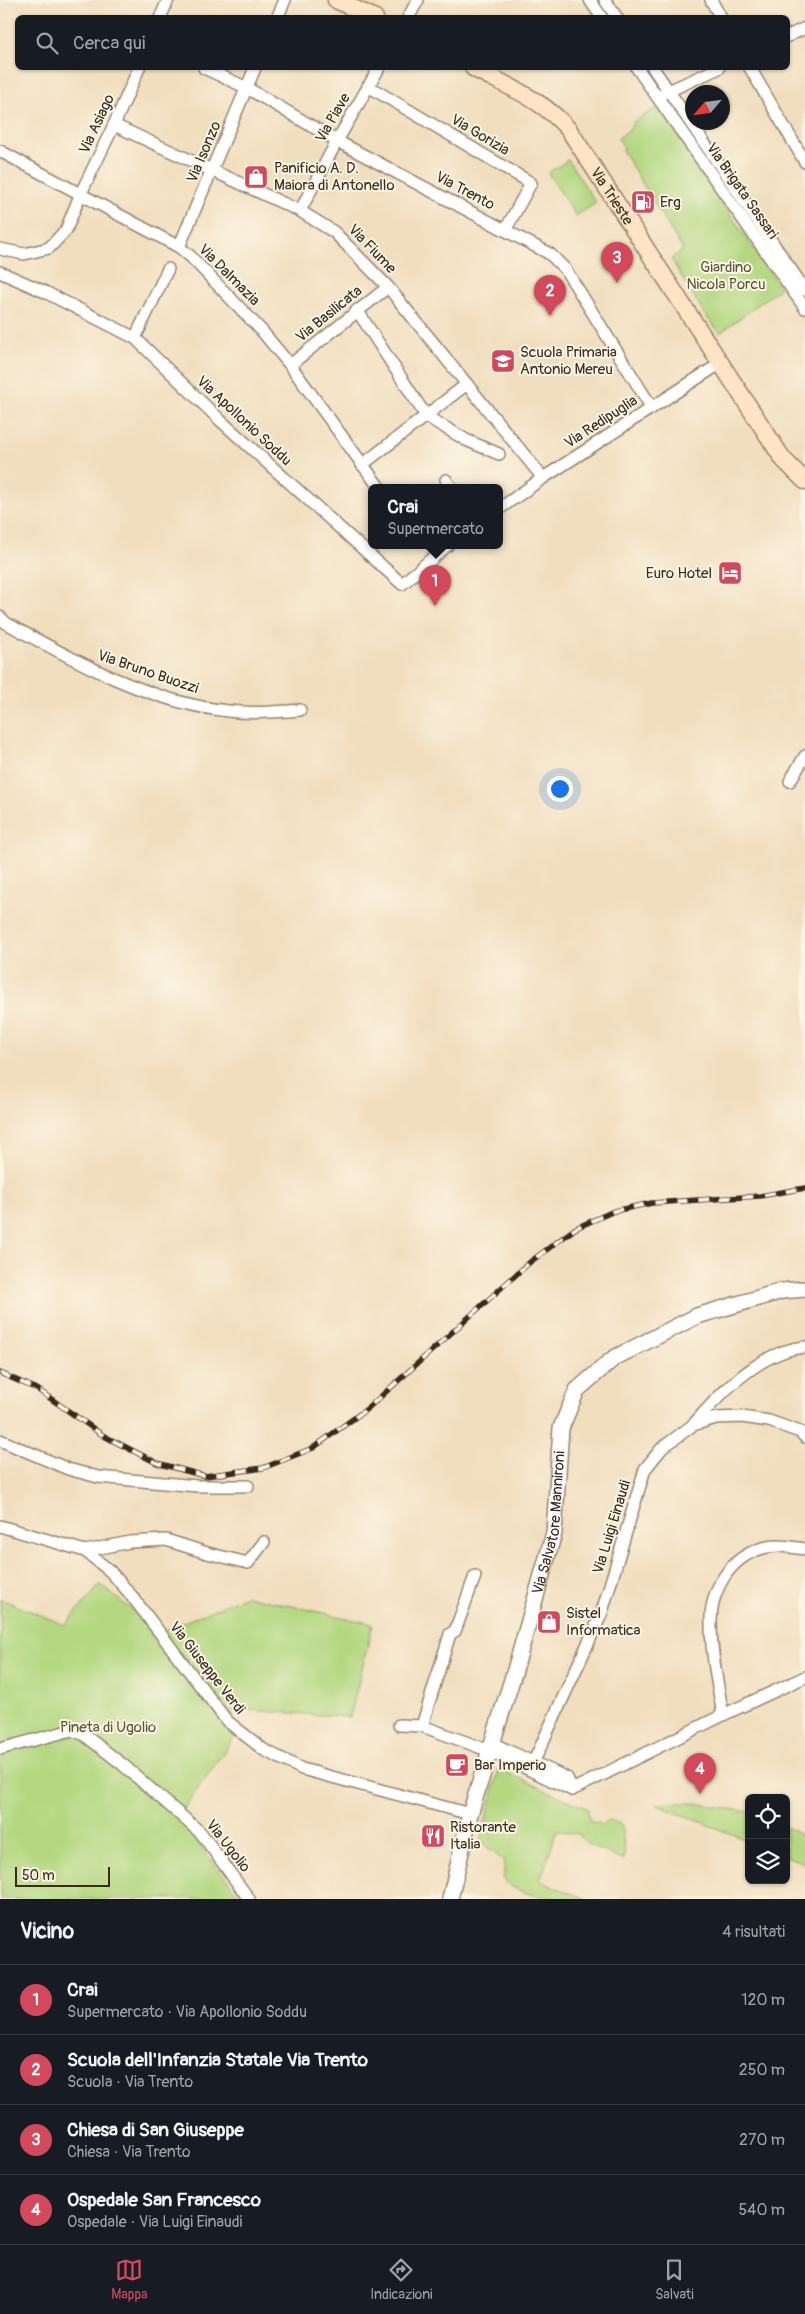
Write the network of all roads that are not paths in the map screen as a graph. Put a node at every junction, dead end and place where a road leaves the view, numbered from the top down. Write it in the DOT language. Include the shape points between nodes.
graph roads {
  1 [pos="168,0"];
  2 [pos="284,0"];
  3 [pos="336,0"];
  4 [pos="418,0"];
  5 [pos="590,0"];
  6 [pos="605,0"];
  7 [pos="711,0"];
  8 [pos="161,15"];
  9 [pos="278,15"];
  10 [pos="368,15"];
  11 [pos="410,15"];
  12 [pos="600,15"];
  13 [pos="615,15"];
  14 [pos="719,15"];
  15 [pos="805,28"];
  16 [pos="790,35"];
  17 [pos="138,70"];
  18 [pos="208,70"];
  19 [pos="254,70"];
  20 [pos="378,70"];
  21 [pos="477,70"];
  22 [pos="637,70"];
  23 [pos="655,70"];
  24 [pos="715,70"];
  25 [pos="751,70"];
  26 [pos="368,86"];
  27 [pos="247,88"];
  28 [pos="670,90"];
  29 [pos="657,97"];
  30 [pos="114,125"];
  31 [pos="337,140"];
  32 [pos="0,150"];
  33 [pos="805,162"];
  34 [pos="212,171"];
  35 [pos="81,193"];
  36 [pos="300,211"];
  37 [pos="506,229"];
  38 [pos="179,247"];
  39 [pos="0,248"];
  40 [pos="168,269"];
  41 [pos="0,272"];
  42 [pos="388,287"];
  43 [pos="805,290"];
  44 [pos="805,308"];
  45 [pos="357,310"];
  46 [pos="135,338"];
  47 [pos="721,363"];
  48 [pos="290,365"];
  49 [pos="467,384"];
  50 [pos="652,408"];
  51 [pos="426,416"];
  52 [pos="499,454"];
  53 [pos="362,465"];
  54 [pos="543,478"];
  55 [pos="805,481"];
  56 [pos="377,484"];
  57 [pos="503,506"];
  58 [pos="443,549"];
  59 [pos="0,616"];
  60 [pos="300,710"];
  61 [pos="805,756"];
  62 [pos="790,781"];
  63 [pos="805,1289"];
  64 [pos="805,1347"];
  65 [pos="693,1426"];
  66 [pos="805,1437"];
  67 [pos="0,1440"];
  68 [pos="248,1486"];
  69 [pos="0,1526"];
  70 [pos="264,1542"];
  71 [pos="805,1549"];
  72 [pos="85,1551"];
  73 [pos="475,1576"];
  74 [pos="805,1677"];
  75 [pos="723,1715"];
  76 [pos="399,1725"];
  77 [pos="422,1726"];
  78 [pos="491,1747"];
  79 [pos="0,1750"];
  80 [pos="534,1761"];
  81 [pos="572,1790"];
  82 [pos="470,1814"];
  83 [pos="249,1899"];
  84 [pos="450,1899"];
  1 -- 8 [label="street"];
  2 -- 9 [label="street"];
  3 -- 10 [label="main road"];
  4 -- 11 [label="street"];
  5 -- 12 [label="street"];
  6 -- 13 [label="street"];
  7 -- 14 [label="street"];
  15 -- 16 [label="street"];
  17 -- 30 [label="street, Via Asiago"];
  18 -- 27 [label="street, Via Trento"];
  19 -- 27 [label="street, Via Isonzo"];
  20 -- 26 [label="street, Via Piave"];
  21 -- 47 [label="main road, Via Trieste" via="541,104 570,130"];
  22 -- 29 [label="street, Via Brigata Sassari"];
  23 -- 28 [label="street, Via Brigata Sassari"];
  24 -- 28 [label="street"];
  25 -- 33 [label="street"];
  26 -- 31 [label="street, Via Piave"];
  26 -- 37 [label="street, Via Gorizia" via="531,183"];
  27 -- 31 [label="street, Via Trento"];
  27 -- 34 [label="street, Via Isonzo"];
  28 -- 29 [label="street"];
  28 -- 43 [label="street, Via Brigata Sassari"];
  29 -- 44 [label="street, Via Brigata Sassari"];
  30 -- 34 [label="street, Via Fiume"];
  30 -- 35 [label="street, Via Asiago"];
  31 -- 36 [label="street, Via Piave"];
  31 -- 37 [label="street, Via Trento"];
  32 -- 35 [label="street, Via Dalmazia"];
  34 -- 36 [label="street, Via Fiume"];
  34 -- 38 [label="street, Via Isonzo"];
  35 -- 38 [label="street, Via Dalmazia"];
  35 -- 39 [label="street, Via Asiago" via="66,230 48,248 24,254"];
  36 -- 42 [label="street, Via Fiume" via="334,232"];
  37 -- 50 [label="street, Via Trento" via="550,254 565,269"];
  38 -- 48 [label="street, Via Dalmazia" via="237,304"];
  40 -- 46 [label="street"];
  41 -- 46 [label="street, Via Apollonio Soddu"];
  42 -- 45 [label="street, Via Basilicata"];
  42 -- 49 [label="street, Via Fiume"];
  45 -- 48 [label="street, Via Basilicata"];
  45 -- 51 [label="street"];
  46 -- 58 [label="street, Via Apollonio Soddu" via="221,421 402,584"];
  47 -- 50 [label="street, Via Redipuglia"];
  47 -- 55 [label="main road, Via Trieste" via="783,459"];
  48 -- 53 [label="street, Via Dalmazia"];
  49 -- 51 [label="street"];
  49 -- 54 [label="street, Via Fiume"];
  50 -- 54 [label="street, Via Redipuglia"];
  51 -- 52 [label="street" via="466,440"];
  51 -- 53 [label="street"];
  53 -- 56 [label="street, Via Dalmazia"];
  54 -- 57 [label="street, Via Redipuglia"];
  59 -- 60 [label="street, Via Bruno Buozzi" via="6,623 73,660 114,679 181,702 226,711"];
  61 -- 62 [label="street"];
  63 -- 78 [label="street, Via Salvatore Mannironi" via="782,1291 697,1316 614,1358 577,1390 560,1428 554,1533"];
  64 -- 65 [label="street" via="794,1348 772,1358 739,1378 711,1403"];
  65 -- 66 [label="street, Via Luigi Einaudi" via="716,1418 742,1417 769,1421 800,1432"];
  65 -- 80 [label="street, Via Luigi Einaudi" via="662,1448 645,1469 601,1615"];
  67 -- 68 [label="street" via="98,1477 197,1486"];
  69 -- 72 [label="street, Via Giuseppe Verdi"];
  70 -- 72 [label="street" via="248,1563 166,1540 130,1542"];
  71 -- 75 [label="street" via="764,1547 740,1558 724,1574 714,1598 711,1623"];
  72 -- 82 [label="street, Via Giuseppe Verdi" via="131,1594 227,1721 264,1750 302,1769"];
  73 -- 77 [label="street" via="455,1632 450,1634"];
  74 -- 75 [label="street"];
  75 -- 81 [label="street"];
  76 -- 77 [label="street"];
  77 -- 78 [label="street"];
  78 -- 80 [label="street"];
  78 -- 81 [label="street"];
  78 -- 82 [label="street, Via Salvatore Mannironi"];
  79 -- 83 [label="street, Via Ugolio" via="72,1730 83,1734 180,1814 214,1848"];
  80 -- 81 [label="street" via="566,1778"];
  82 -- 84 [label="street, Via Salvatore Mannironi"];
}
